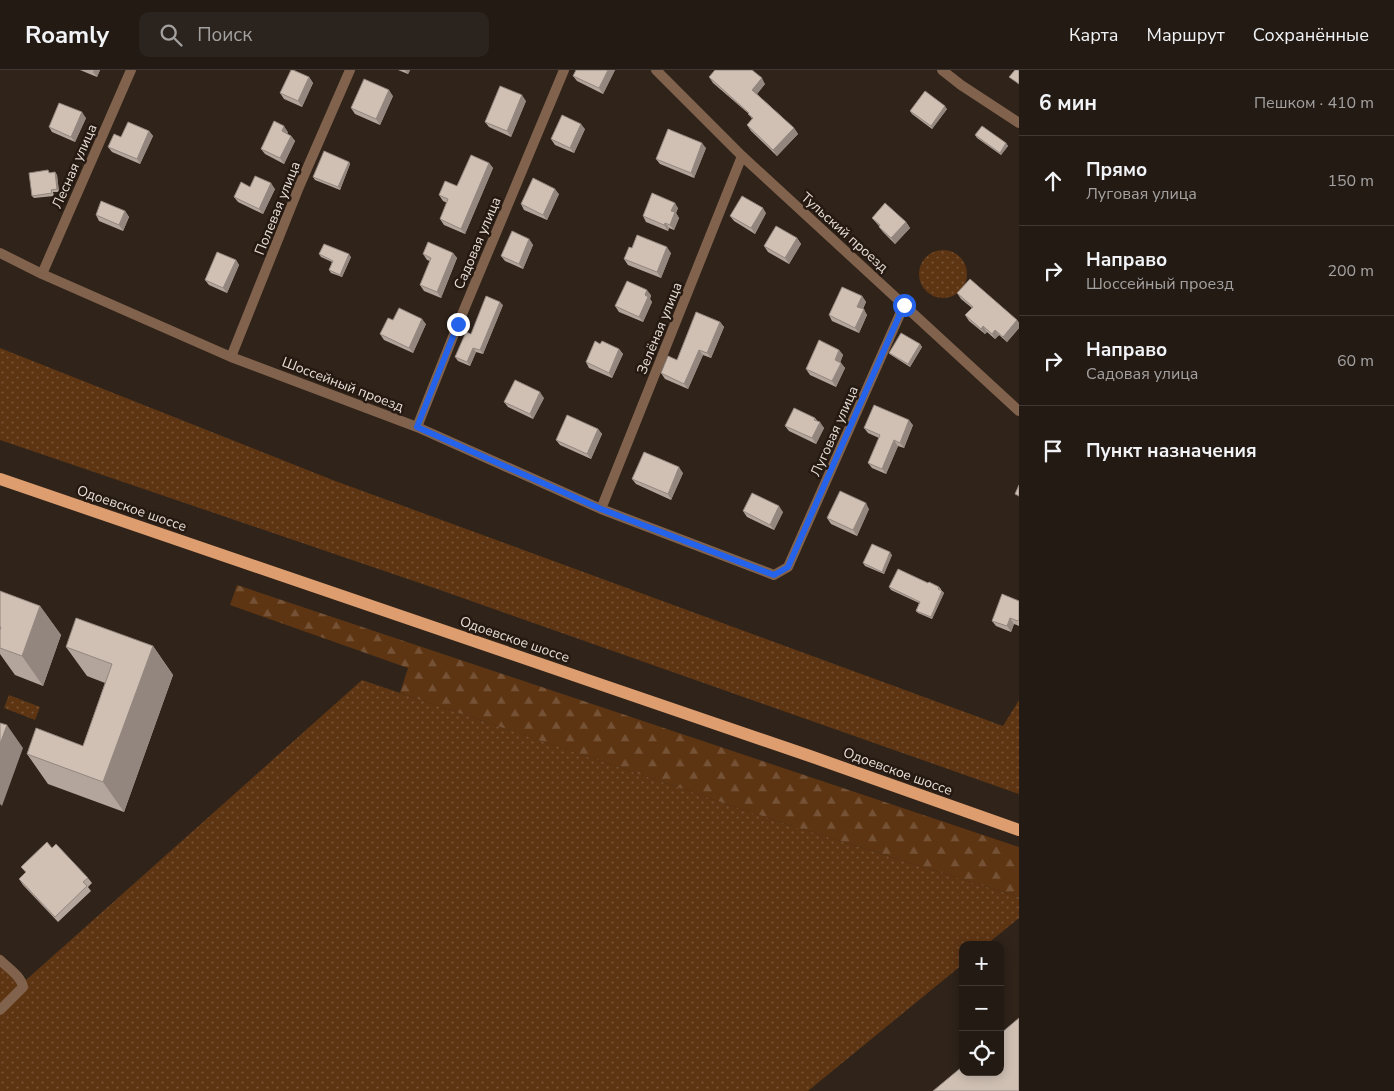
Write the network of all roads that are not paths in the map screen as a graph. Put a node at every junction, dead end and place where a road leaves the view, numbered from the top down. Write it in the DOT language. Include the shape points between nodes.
graph roads {
  1 [pos="132,70"];
  2 [pos="350,70"];
  3 [pos="564,70"];
  4 [pos="656,70"];
  5 [pos="942,70"];
  6 [pos="1019,123"];
  7 [pos="742,156"];
  8 [pos="0,252"];
  9 [pos="42,274"];
  10 [pos="904,305"];
  11 [pos="231,357"];
  12 [pos="1019,411"];
  13 [pos="417,427"];
  14 [pos="0,479"];
  15 [pos="601,509"];
  16 [pos="788,567"];
  17 [pos="1019,830"];
  18 [pos="0,960"];
  19 [pos="0,1010"];
  1 -- 9 [label="street, Лесная улица"];
  2 -- 11 [label="street, Полевая улица"];
  3 -- 13 [label="street, Садовая улица"];
  4 -- 7 [label="street, Тульский проезд"];
  5 -- 6 [label="street"];
  7 -- 10 [label="street, Тульский проезд"];
  7 -- 15 [label="street, Зелёная улица"];
  8 -- 9 [label="street, Шоссейный проезд"];
  9 -- 11 [label="street, Шоссейный проезд"];
  10 -- 12 [label="street, Тульский проезд"];
  10 -- 16 [label="street, Луговая улица"];
  11 -- 13 [label="street, Шоссейный проезд"];
  13 -- 15 [label="street, Шоссейный проезд"];
  14 -- 17 [label="main road, Одоевское шоссе"];
  15 -- 16 [label="street, Шоссейный проезд" via="774,575"];
  18 -- 19 [label="street" via="19,978 23,987"];
}
